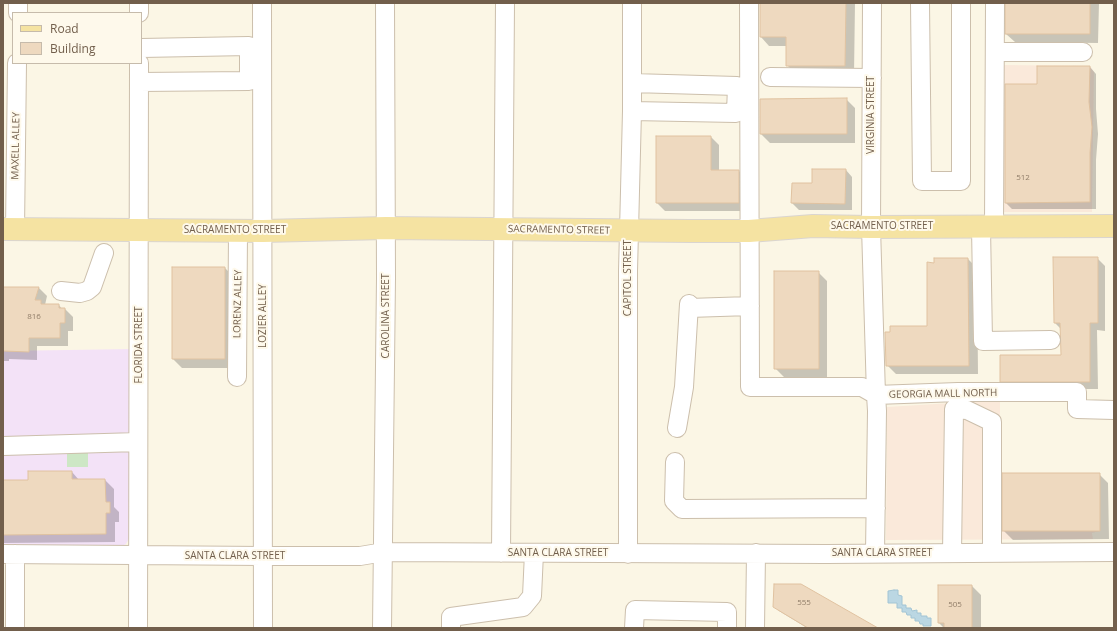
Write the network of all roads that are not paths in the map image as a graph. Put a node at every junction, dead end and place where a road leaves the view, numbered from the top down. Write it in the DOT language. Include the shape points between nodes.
graph roads {
  1 [pos="262,3"];
  2 [pos="385,3"];
  3 [pos="505,3"];
  4 [pos="632,3"];
  5 [pos="748,3"];
  6 [pos="872,3"];
  7 [pos="920,3"];
  8 [pos="961,3"];
  9 [pos="995,3"];
  10 [pos="142,48"];
  11 [pos="995,52"];
  12 [pos="1083,52"];
  13 [pos="17,64"];
  14 [pos="139,64"];
  15 [pos="770,77"];
  16 [pos="872,78"];
  17 [pos="139,82"];
  18 [pos="632,83"];
  19 [pos="632,111"];
  20 [pos="988,226"];
  21 [pos="1114,226"];
  22 [pos="871,227"];
  23 [pos="386,228"];
  24 [pos="504,229"];
  25 [pos="9,230"];
  26 [pos="139,230"];
  27 [pos="238,231"];
  28 [pos="263,231"];
  29 [pos="628,231"];
  30 [pos="749,231"];
  31 [pos="104,253"];
  32 [pos="61,291"];
  33 [pos="750,306"];
  34 [pos="1051,340"];
  35 [pos="237,377"];
  36 [pos="876,395"];
  37 [pos="1114,410"];
  38 [pos="677,428"];
  39 [pos="138,442"];
  40 [pos="3,446"];
  41 [pos="675,462"];
  42 [pos="876,508"];
  43 [pos="384,552"];
  44 [pos="1114,552"];
  45 [pos="501,553"];
  46 [pos="534,553"];
  47 [pos="756,553"];
  48 [pos="875,553"];
  49 [pos="952,553"];
  50 [pos="992,553"];
  51 [pos="9,554"];
  52 [pos="628,554"];
  53 [pos="138,555"];
  54 [pos="263,556"];
  55 [pos="15,628"];
  56 [pos="138,628"];
  57 [pos="263,628"];
  58 [pos="382,628"];
  59 [pos="451,628"];
  60 [pos="634,628"];
  61 [pos="727,628"];
  62 [pos="755,628"];
  1 -- 28 [label="street, LOZIER ALLEY"];
  2 -- 23 [label="street, CAROLINA STREET"];
  3 -- 24 [label="street"];
  4 -- 18 [label="street, CAPITOL STREET"];
  5 -- 30 [label="street"];
  6 -- 16 [label="street, VIRGINIA STREET"];
  7 -- 8 [label="street" via="922,181 961,181"];
  9 -- 11 [label="street"];
  10 -- 17 [label="street" via="248,46 249,81"];
  11 -- 12 [label="street"];
  11 -- 20 [label="street"];
  13 -- 25 [label="street, MAXELL ALLEY"];
  14 -- 17 [label="street, FLORIDA STREET"];
  15 -- 16 [label="street"];
  16 -- 22 [label="street, VIRGINIA STREET"];
  17 -- 26 [label="street, FLORIDA STREET"];
  18 -- 19 [label="street, CAPITOL STREET"];
  18 -- 19 [label="street" via="737,86 736,113"];
  19 -- 29 [label="street, CAPITOL STREET"];
  20 -- 21 [label="main road, SACRAMENTO STREET"];
  20 -- 22 [label="main road, SACRAMENTO STREET"];
  20 -- 34 [label="street" via="983,341"];
  22 -- 30 [label="main road, SACRAMENTO STREET" via="813,226"];
  22 -- 36 [label="street, GEORGIA MALL NORTH"];
  23 -- 24 [label="main road, SACRAMENTO STREET"];
  23 -- 28 [label="main road, SACRAMENTO STREET"];
  23 -- 43 [label="street, CAROLINA STREET"];
  24 -- 29 [label="main road, SACRAMENTO STREET"];
  24 -- 45 [label="street"];
  25 -- 26 [label="main road, SACRAMENTO STREET"];
  26 -- 27 [label="main road, SACRAMENTO STREET"];
  26 -- 39 [label="street, FLORIDA STREET"];
  27 -- 28 [label="main road, SACRAMENTO STREET"];
  27 -- 35 [label="street, LORENZ ALLEY"];
  28 -- 54 [label="street, LOZIER ALLEY"];
  29 -- 30 [label="main road, SACRAMENTO STREET"];
  29 -- 52 [label="street, CAPITOL STREET"];
  30 -- 33 [label="street"];
  31 -- 32 [label="street" via="92,287 80,293"];
  33 -- 36 [label="street" via="750,387 862,387"];
  33 -- 38 [label="street" via="689,306 684,387"];
  36 -- 37 [label="street, GEORGIA MALL NORTH" via="1076,392 1077,409"];
  36 -- 42 [label="street"];
  39 -- 40 [label="street"];
  39 -- 53 [label="street, FLORIDA STREET"];
  41 -- 42 [label="street" via="674,501 682,509"];
  42 -- 48 [label="street"];
  43 -- 45 [label="street, SANTA CLARA STREET"];
  43 -- 54 [label="street, SANTA CLARA STREET" via="360,556"];
  43 -- 58 [label="street, CAROLINA STREET"];
  44 -- 50 [label="street, SANTA CLARA STREET"];
  45 -- 46 [label="street, SANTA CLARA STREET"];
  46 -- 52 [label="street, SANTA CLARA STREET"];
  46 -- 59 [label="street" via="532,596 524,607 451,617"];
  47 -- 48 [label="street, SANTA CLARA STREET"];
  47 -- 52 [label="street, SANTA CLARA STREET"];
  47 -- 62 [label="street"];
  48 -- 49 [label="street, SANTA CLARA STREET"];
  49 -- 50 [label="street, SANTA CLARA STREET"];
  49 -- 50 [label="street" via="954,409 967,410 992,422"];
  51 -- 53 [label="street, SANTA CLARA STREET"];
  51 -- 55 [label="street"];
  53 -- 54 [label="street, SANTA CLARA STREET"];
  53 -- 56 [label="street, FLORIDA STREET"];
  54 -- 57 [label="street, LOZIER ALLEY"];
  60 -- 61 [label="street" via="635,610 727,612"];
}
